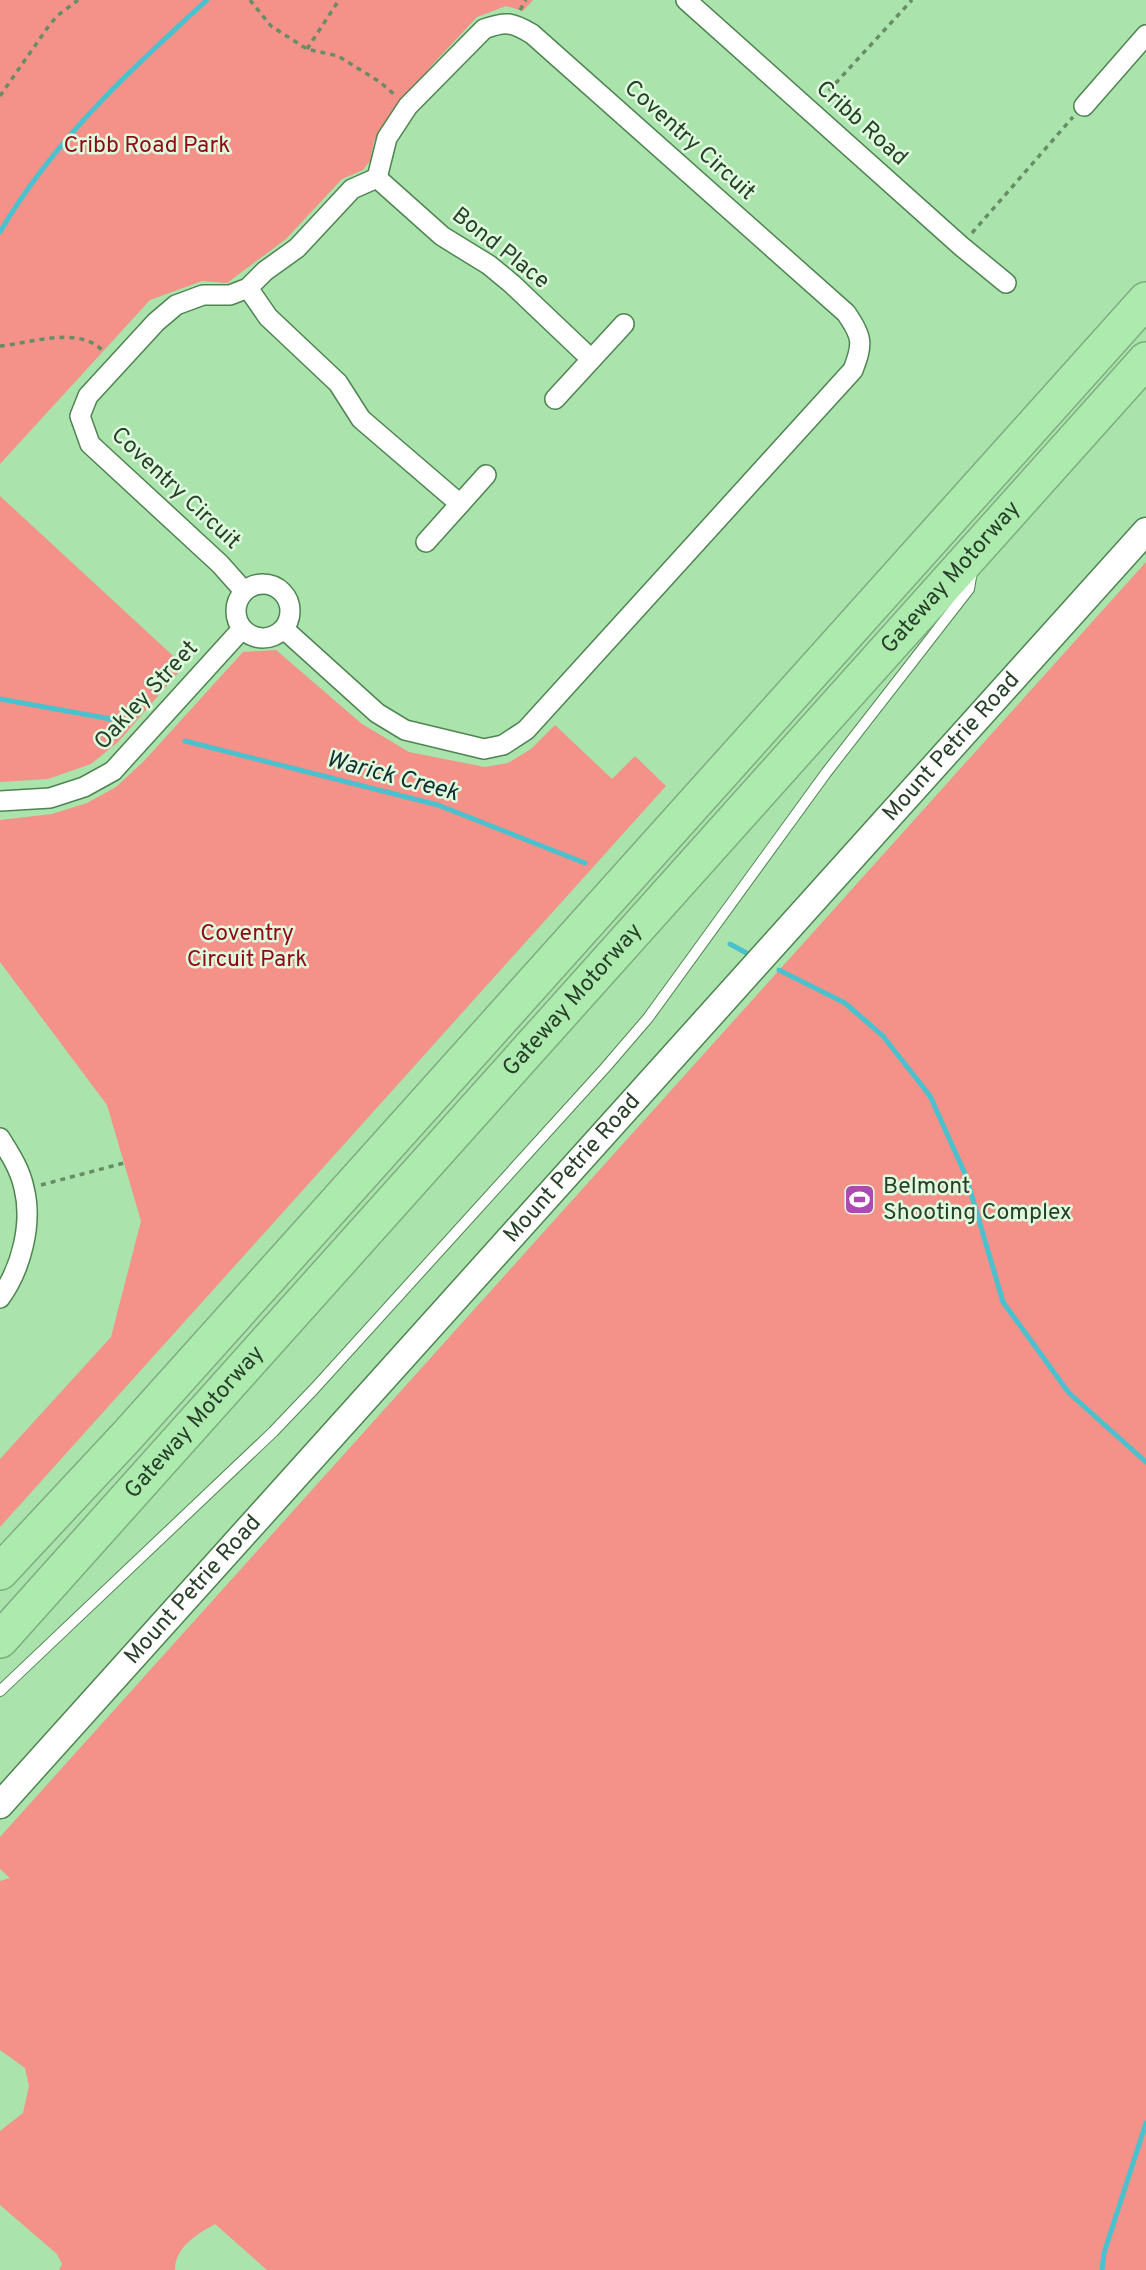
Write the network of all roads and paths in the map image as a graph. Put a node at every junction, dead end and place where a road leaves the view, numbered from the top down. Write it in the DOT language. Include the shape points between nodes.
graph roads {
  1 [pos="78,0"];
  2 [pos="250,0"];
  3 [pos="339,0"];
  4 [pos="519,0"];
  5 [pos="686,0"];
  6 [pos="912,0"];
  7 [pos="521,6"];
  8 [pos="1146,35"];
  9 [pos="307,49"];
  10 [pos="0,96"];
  11 [pos="818,102"];
  12 [pos="408,106"];
  13 [pos="1084,106"];
  14 [pos="377,178"];
  15 [pos="969,236"];
  16 [pos="1006,283"];
  17 [pos="248,288"];
  18 [pos="1146,300"];
  19 [pos="624,324"];
  20 [pos="0,346"];
  21 [pos="591,359"];
  22 [pos="1146,360"];
  23 [pos="116,365"];
  24 [pos="555,399"];
  25 [pos="486,475"];
  26 [pos="460,504"];
  27 [pos="1146,531"];
  28 [pos="426,542"];
  29 [pos="977,547"];
  30 [pos="244,591"];
  31 [pos="242,629"];
  32 [pos="284,629"];
  33 [pos="0,801"];
  34 [pos="0,1138"];
  35 [pos="124,1163"];
  36 [pos="25,1190"];
  37 [pos="0,1298"];
  38 [pos="0,1572"];
  39 [pos="0,1640"];
  40 [pos="0,1691"];
  41 [pos="0,1805"];
  1 -- 10 [label="path" via="48,27"];
  2 -- 9 [label="path" via="271,26"];
  3 -- 9 [label="path"];
  4 -- 7 [label="path"];
  5 -- 16 [label="street, Cribb Road"];
  6 -- 11 [label="path"];
  8 -- 13 [label="street"];
  9 -- 12 [label="path" via="338,56"];
  12 -- 14 [label="street, Coventry Circuit" via="387,138"];
  12 -- 32 [label="street, Coventry Circuit" via="484,29 515,24 532,34 846,313 858,330 862,347 853,370 526,730 503,745 484,749 405,730 377,713"];
  13 -- 15 [label="path"];
  14 -- 17 [label="street" via="352,189 297,248"];
  14 -- 21 [label="street, Bond Place" via="442,236 512,284"];
  17 -- 23 [label="street, Coventry Circuit" via="230,295 203,295 176,305"];
  17 -- 26 [label="street" via="268,317 338,383 361,419"];
  18 -- 38 [label="highway, Gateway Motorway"];
  19 -- 21 [label="street"];
  20 -- 23 [label="path" via="62,336 97,344"];
  21 -- 24 [label="street"];
  22 -- 29 [label="highway, Gateway Motorway"];
  23 -- 30 [label="street, Coventry Circuit" via="89,396 80,416 90,444"];
  25 -- 26 [label="street"];
  26 -- 28 [label="street"];
  27 -- 41 [label="street, Mount Petrie Road"];
  29 -- 39 [label="highway, Gateway Motorway"];
  29 -- 40 [label="lane" via="969,589 826,773 648,1018 307,1397"];
  30 -- 31 [label="street" via="236,610"];
  30 -- 32 [label="street" via="263,584 282,592 290,610"];
  31 -- 32 [label="street" via="263,639"];
  31 -- 33 [label="street, Oakley Street" via="113,771 50,798"];
  34 -- 36 [label="street"];
  35 -- 36 [label="path"];
  36 -- 37 [label="street" via="22,1250 12,1282"];
}
